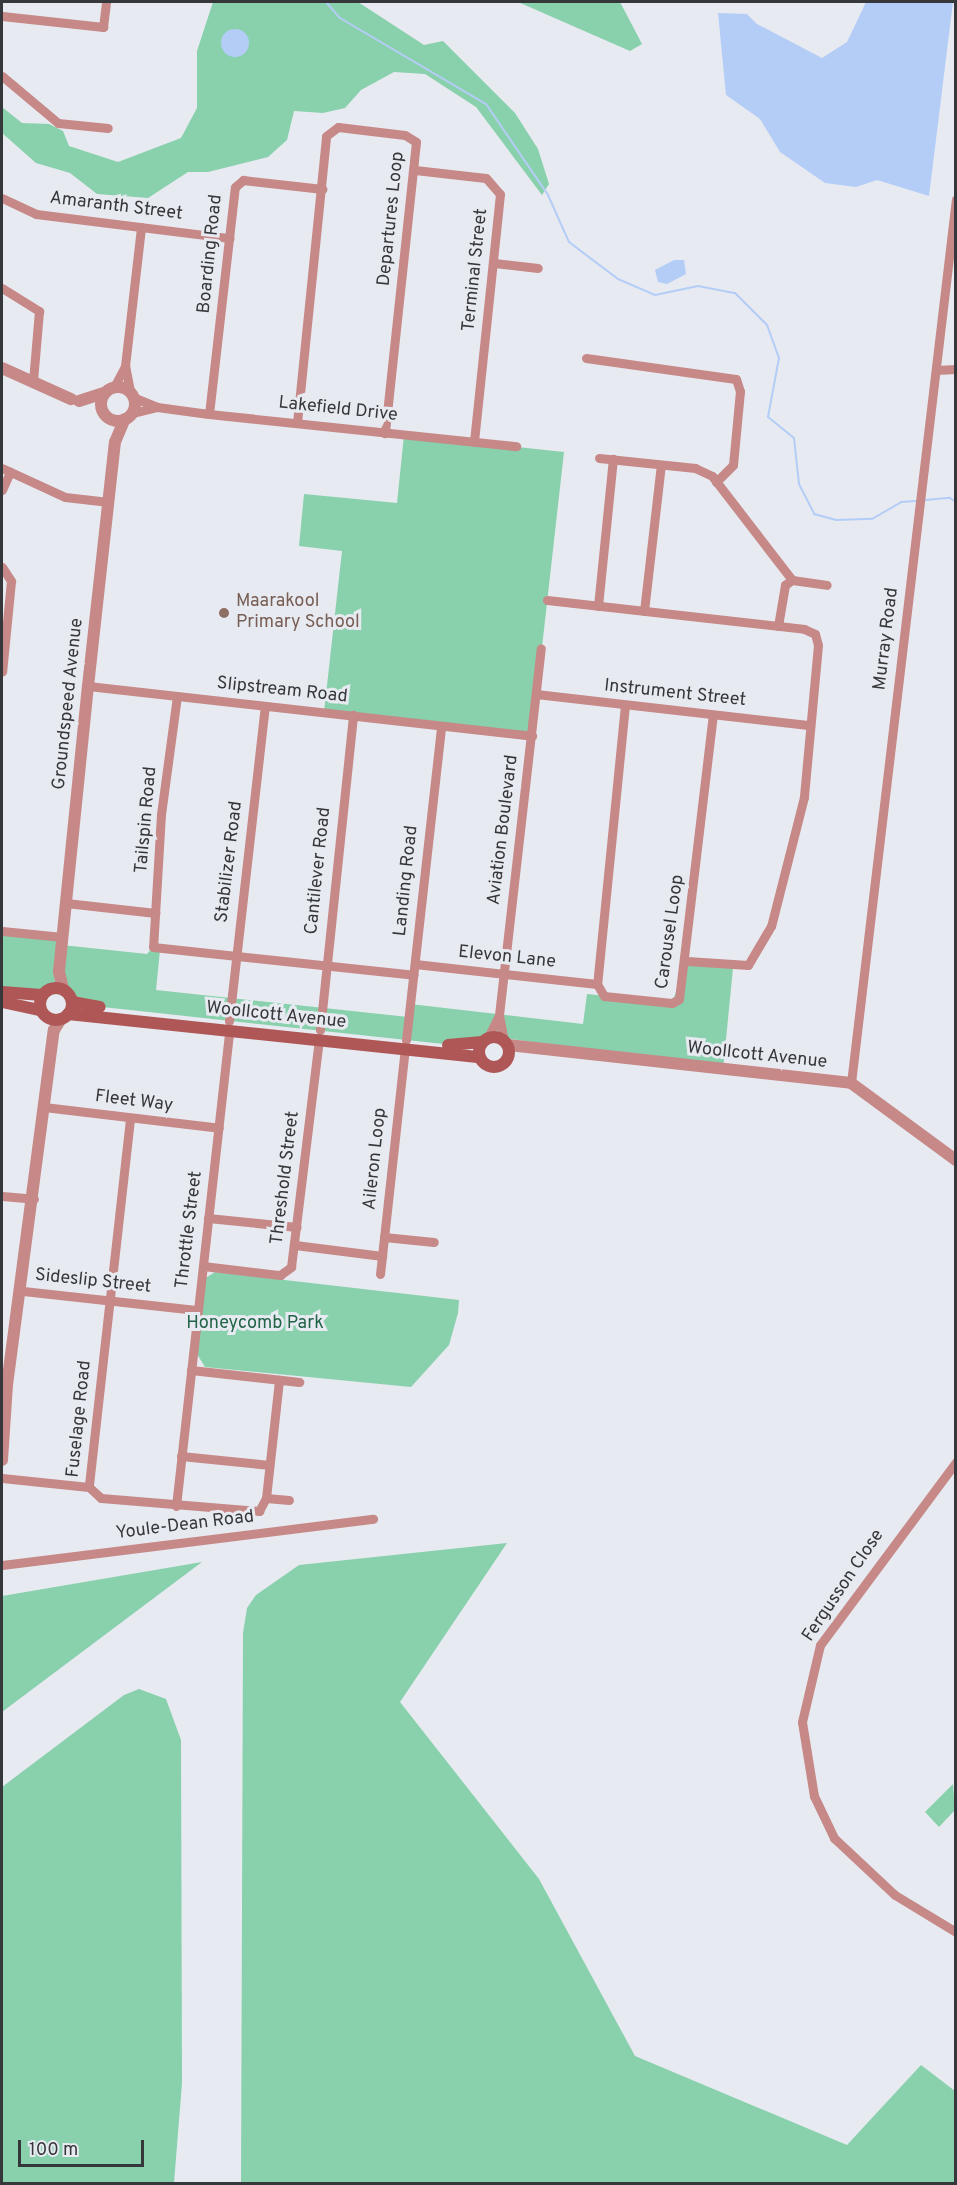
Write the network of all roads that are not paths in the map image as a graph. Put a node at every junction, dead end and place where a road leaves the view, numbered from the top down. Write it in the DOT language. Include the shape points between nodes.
graph roads {
  1 [pos="106,2"];
  2 [pos="2,16"];
  3 [pos="2,76"];
  4 [pos="108,128"];
  5 [pos="415,170"];
  6 [pos="322,189"];
  7 [pos="2,198"];
  8 [pos="956,199"];
  9 [pos="141,228"];
  10 [pos="230,238"];
  11 [pos="494,263"];
  12 [pos="538,268"];
  13 [pos="2,288"];
  14 [pos="586,358"];
  15 [pos="125,366"];
  16 [pos="2,368"];
  17 [pos="956,369"];
  18 [pos="936,370"];
  19 [pos="33,381"];
  20 [pos="109,390"];
  21 [pos="132,394"];
  22 [pos="75,400"];
  23 [pos="157,407"];
  24 [pos="104,413"];
  25 [pos="209,414"];
  26 [pos="129,416"];
  27 [pos="297,423"];
  28 [pos="385,432"];
  29 [pos="115,442"];
  30 [pos="474,442"];
  31 [pos="516,446"];
  32 [pos="598,458"];
  33 [pos="613,459"];
  34 [pos="661,465"];
  35 [pos="6,470"];
  36 [pos="716,482"];
  37 [pos="2,490"];
  38 [pos="109,502"];
  39 [pos="2,567"];
  40 [pos="792,580"];
  41 [pos="827,585"];
  42 [pos="547,600"];
  43 [pos="598,606"];
  44 [pos="644,611"];
  45 [pos="778,626"];
  46 [pos="541,648"];
  47 [pos="2,672"];
  48 [pos="88,686"];
  49 [pos="536,694"];
  50 [pos="177,696"];
  51 [pos="625,705"];
  52 [pos="265,706"];
  53 [pos="713,715"];
  54 [pos="353,716"];
  55 [pos="810,725"];
  56 [pos="441,726"];
  57 [pos="532,736"];
  58 [pos="66,903"];
  59 [pos="155,913"];
  60 [pos="2,931"];
  61 [pos="63,937"];
  62 [pos="235,957"];
  63 [pos="687,961"];
  64 [pos="415,964"];
  65 [pos="325,966"];
  66 [pos="504,974"];
  67 [pos="414,975"];
  68 [pos="597,984"];
  69 [pos="52,991"];
  70 [pos="2,992"];
  71 [pos="2,1002"];
  72 [pos="67,1012"];
  73 [pos="44,1014"];
  74 [pos="499,1015"];
  75 [pos="229,1025"];
  76 [pos="54,1030"];
  77 [pos="319,1034"];
  78 [pos="485,1040"];
  79 [pos="506,1043"];
  80 [pos="405,1044"];
  81 [pos="530,1051"];
  82 [pos="480,1057"];
  83 [pos="508,1059"];
  84 [pos="851,1083"];
  85 [pos="44,1107"];
  86 [pos="130,1119"];
  87 [pos="219,1128"];
  88 [pos="956,1160"];
  89 [pos="2,1196"];
  90 [pos="34,1199"];
  91 [pos="208,1218"];
  92 [pos="297,1227"];
  93 [pos="384,1237"];
  94 [pos="434,1242"];
  95 [pos="295,1245"];
  96 [pos="382,1256"];
  97 [pos="203,1266"];
  98 [pos="380,1274"];
  99 [pos="23,1291"];
  100 [pos="110,1301"];
  101 [pos="196,1310"];
  102 [pos="191,1370"];
  103 [pos="279,1380"];
  104 [pos="299,1382"];
  105 [pos="181,1456"];
  106 [pos="2,1460"];
  107 [pos="956,1462"];
  108 [pos="269,1466"];
  109 [pos="2,1478"];
  110 [pos="88,1487"];
  111 [pos="266,1498"];
  112 [pos="289,1500"];
  113 [pos="176,1506"];
  114 [pos="373,1520"];
  115 [pos="2,1565"];
  116 [pos="956,1932"];
  1 -- 2 [label="street" via="103,27"];
  3 -- 4 [label="street" via="58,123"];
  5 -- 6 [label="street, Departures Loop" via="417,150 411,137 333,128 326,136"];
  5 -- 11 [label="street, Terminal Street" via="493,182 500,194"];
  5 -- 28 [label="street, Departures Loop"];
  6 -- 10 [label="street, Boarding Road" via="238,183"];
  6 -- 27 [label="street, Departures Loop"];
  7 -- 9 [label="street, Amaranth Street" via="36,214"];
  8 -- 18 [label="street, Murray Road"];
  9 -- 10 [label="street, Amaranth Street"];
  9 -- 15 [label="street"];
  10 -- 25 [label="street, Boarding Road"];
  11 -- 12 [label="street"];
  11 -- 30 [label="street, Terminal Street"];
  13 -- 19 [label="street" via="39,310"];
  14 -- 36 [label="street" via="736,379 740,391 733,465"];
  15 -- 20 [label="street"];
  15 -- 21 [label="street"];
  16 -- 19 [label="street"];
  17 -- 18 [label="street"];
  18 -- 84 [label="street, Murray Road"];
  19 -- 22 [label="street"];
  20 -- 21 [label="street"];
  20 -- 22 [label="street"];
  20 -- 24 [label="street"];
  21 -- 23 [label="street, Lakefield Drive"];
  21 -- 26 [label="street, Groundspeed Avenue"];
  22 -- 24 [label="street"];
  23 -- 25 [label="street, Lakefield Drive"];
  23 -- 26 [label="street, Lakefield Drive"];
  24 -- 26 [label="street"];
  24 -- 29 [label="street, Groundspeed Avenue"];
  25 -- 27 [label="street, Lakefield Drive"];
  26 -- 29 [label="street, Groundspeed Avenue"];
  27 -- 28 [label="street, Lakefield Drive"];
  28 -- 30 [label="street, Lakefield Drive"];
  29 -- 38 [label="street, Groundspeed Avenue"];
  30 -- 31 [label="street, Lakefield Drive"];
  32 -- 33 [label="street"];
  33 -- 34 [label="street"];
  33 -- 43 [label="street"];
  34 -- 36 [label="street" via="695,468"];
  34 -- 44 [label="street"];
  35 -- 37 [label="street"];
  35 -- 38 [label="street" via="65,497"];
  36 -- 40 [label="street"];
  38 -- 48 [label="street, Groundspeed Avenue"];
  39 -- 47 [label="street" via="11,580"];
  40 -- 41 [label="street"];
  40 -- 45 [label="street" via="783,592"];
  42 -- 43 [label="street"];
  43 -- 44 [label="street"];
  44 -- 45 [label="street"];
  45 -- 55 [label="street" via="815,634 818,645"];
  46 -- 49 [label="street, Aviation Boulevard"];
  48 -- 50 [label="street, Slipstream Road"];
  48 -- 58 [label="street, Groundspeed Avenue"];
  49 -- 51 [label="street, Instrument Street"];
  49 -- 57 [label="street, Aviation Boulevard"];
  50 -- 52 [label="street, Slipstream Road"];
  50 -- 59 [label="street, Tailspin Road"];
  51 -- 53 [label="street, Instrument Street"];
  51 -- 68 [label="street"];
  52 -- 54 [label="street, Slipstream Road"];
  52 -- 62 [label="street, Stabilizer Road"];
  53 -- 55 [label="street, Instrument Street"];
  53 -- 63 [label="street, Carousel Loop"];
  54 -- 56 [label="street, Slipstream Road"];
  54 -- 65 [label="street, Cantilever Road"];
  55 -- 63 [label="street" via="801,813 771,926 756,957 739,967"];
  56 -- 57 [label="street, Slipstream Road"];
  56 -- 64 [label="street, Landing Road"];
  57 -- 66 [label="street, Aviation Boulevard"];
  58 -- 59 [label="street"];
  58 -- 61 [label="street, Groundspeed Avenue"];
  59 -- 62 [label="street, Tailspin Road" via="153,947"];
  60 -- 61 [label="street"];
  61 -- 69 [label="street, Groundspeed Avenue"];
  62 -- 65 [label="street"];
  62 -- 75 [label="street, Stabilizer Road"];
  63 -- 68 [label="street, Carousel Loop" via="680,999 672,1003 604,996"];
  64 -- 66 [label="street, Elevon Lane"];
  64 -- 67 [label="street, Landing Road"];
  65 -- 67 [label="street"];
  65 -- 77 [label="street, Cantilever Road"];
  66 -- 68 [label="street, Elevon Lane"];
  66 -- 74 [label="street, Aviation Boulevard"];
  67 -- 80 [label="street, Landing Road"];
  69 -- 70 [label="main road"];
  69 -- 72 [label="main road"];
  69 -- 73 [label="main road"];
  71 -- 73 [label="main road, Woollcott Avenue"];
  72 -- 73 [label="main road, Woollcott Avenue"];
  72 -- 75 [label="main road, Woollcott Avenue"];
  72 -- 76 [label="street"];
  73 -- 76 [label="street"];
  74 -- 78 [label="street, Aviation Boulevard"];
  74 -- 79 [label="street, Aviation Boulevard"];
  75 -- 77 [label="main road, Woollcott Avenue"];
  75 -- 87 [label="street, Throttle Street"];
  76 -- 85 [label="street"];
  77 -- 80 [label="main road, Woollcott Avenue"];
  77 -- 92 [label="street, Threshold Street"];
  78 -- 79 [label="main road, Woollcott Avenue"];
  78 -- 80 [label="main road, Woollcott Avenue" via="459,1046"];
  78 -- 82 [label="main road"];
  79 -- 81 [label="street, Woollcott Avenue"];
  79 -- 83 [label="main road"];
  80 -- 82 [label="main road, Woollcott Avenue"];
  80 -- 93 [label="street, Aileron Loop"];
  81 -- 83 [label="street, Woollcott Avenue"];
  81 -- 84 [label="street, Woollcott Avenue"];
  82 -- 83 [label="main road, Woollcott Avenue" via="495,1067"];
  84 -- 88 [label="street, Woollcott Avenue"];
  85 -- 86 [label="street, Fleet Way"];
  85 -- 90 [label="street"];
  86 -- 87 [label="street, Fleet Way"];
  86 -- 100 [label="street, Fuselage Road"];
  87 -- 91 [label="street, Throttle Street"];
  89 -- 90 [label="street"];
  90 -- 99 [label="street"];
  91 -- 92 [label="street"];
  91 -- 97 [label="street, Throttle Street"];
  92 -- 95 [label="street, Threshold Street"];
  93 -- 94 [label="street"];
  93 -- 96 [label="street, Aileron Loop"];
  95 -- 96 [label="street"];
  95 -- 97 [label="street, Threshold Street" via="291,1267 280,1275"];
  96 -- 98 [label="street, Aileron Loop"];
  97 -- 101 [label="street, Throttle Street"];
  99 -- 100 [label="street, Sideslip Street"];
  99 -- 106 [label="street" via="7,1385"];
  100 -- 101 [label="street, Sideslip Street"];
  100 -- 110 [label="street, Fuselage Road"];
  101 -- 102 [label="street, Throttle Street"];
  102 -- 103 [label="street"];
  102 -- 105 [label="street, Throttle Street"];
  103 -- 104 [label="street"];
  103 -- 108 [label="street"];
  105 -- 108 [label="street"];
  105 -- 113 [label="street, Throttle Street"];
  107 -- 116 [label="street, Fergusson Close" via="820,1645 802,1722 814,1796 834,1838 895,1894"];
  108 -- 111 [label="street"];
  109 -- 110 [label="street"];
  110 -- 113 [label="street, Fuselage Road" via="101,1498"];
  111 -- 112 [label="street"];
  111 -- 113 [label="street, Fuselage Road" via="259,1511 251,1513"];
  114 -- 115 [label="street, Youle-Dean Road"];
}
